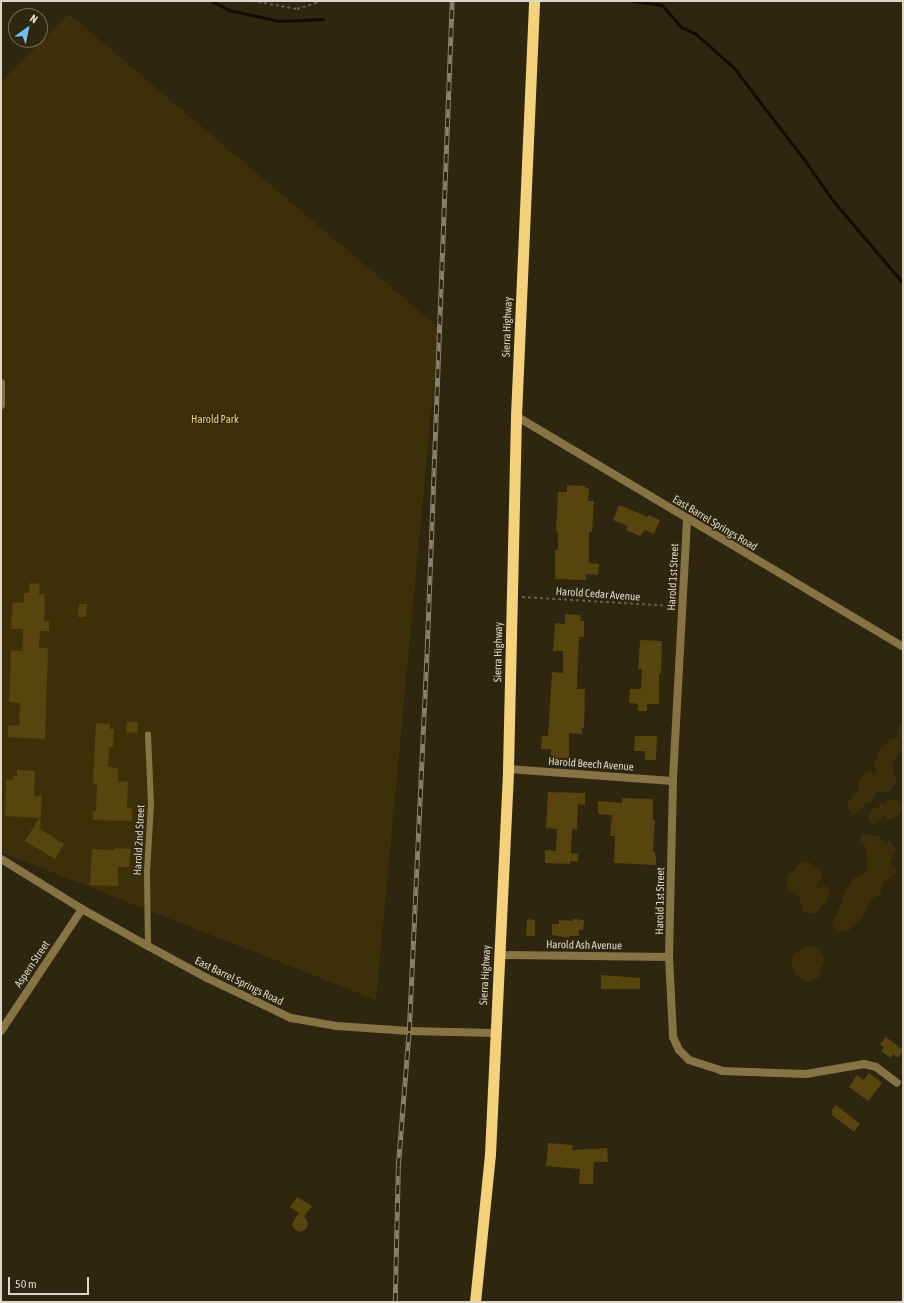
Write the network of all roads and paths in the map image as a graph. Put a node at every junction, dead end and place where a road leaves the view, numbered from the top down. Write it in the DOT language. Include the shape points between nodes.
graph roads {
  1 [pos="252,1"];
  2 [pos="322,1"];
  3 [pos="534,1"];
  4 [pos="1,383"];
  5 [pos="1,395"];
  6 [pos="1,405"];
  7 [pos="516,416"];
  8 [pos="687,520"];
  9 [pos="512,596"];
  10 [pos="683,607"];
  11 [pos="903,647"];
  12 [pos="148,735"];
  13 [pos="508,769"];
  14 [pos="674,781"];
  15 [pos="1,859"];
  16 [pos="82,909"];
  17 [pos="148,946"];
  18 [pos="499,956"];
  19 [pos="670,957"];
  20 [pos="1,1030"];
  21 [pos="495,1032"];
  22 [pos="897,1083"];
  23 [pos="475,1302"];
  1 -- 2 [label="path" via="297,9"];
  3 -- 7 [label="highway, Sierra Highway"];
  4 -- 5 [label="street"];
  5 -- 6 [label="street"];
  7 -- 8 [label="street, East Barrel Springs Road"];
  7 -- 9 [label="highway, Sierra Highway"];
  8 -- 10 [label="street, Harold 1st Street"];
  8 -- 11 [label="street, East Barrel Springs Road"];
  9 -- 10 [label="path, Harold Cedar Avenue"];
  9 -- 13 [label="highway, Sierra Highway"];
  10 -- 14 [label="street, Harold 1st Street"];
  12 -- 17 [label="lane, Harold 2nd Street" via="151,804 147,872"];
  13 -- 14 [label="street, Harold Beech Avenue"];
  13 -- 18 [label="highway, Sierra Highway"];
  14 -- 19 [label="street, Harold 1st Street"];
  15 -- 16 [label="street, East Barrel Springs Road"];
  16 -- 17 [label="street, East Barrel Springs Road"];
  16 -- 20 [label="street, Aspern Street"];
  17 -- 21 [label="street, East Barrel Springs Road" via="207,978 291,1018 337,1026"];
  18 -- 19 [label="street, Harold Ash Avenue"];
  18 -- 21 [label="highway, Sierra Highway"];
  19 -- 22 [label="street, Harold 1st Street" via="673,1037 679,1050 689,1060 722,1071 806,1074 864,1064 876,1067"];
  21 -- 23 [label="highway, Sierra Highway" via="490,1154"];
}
